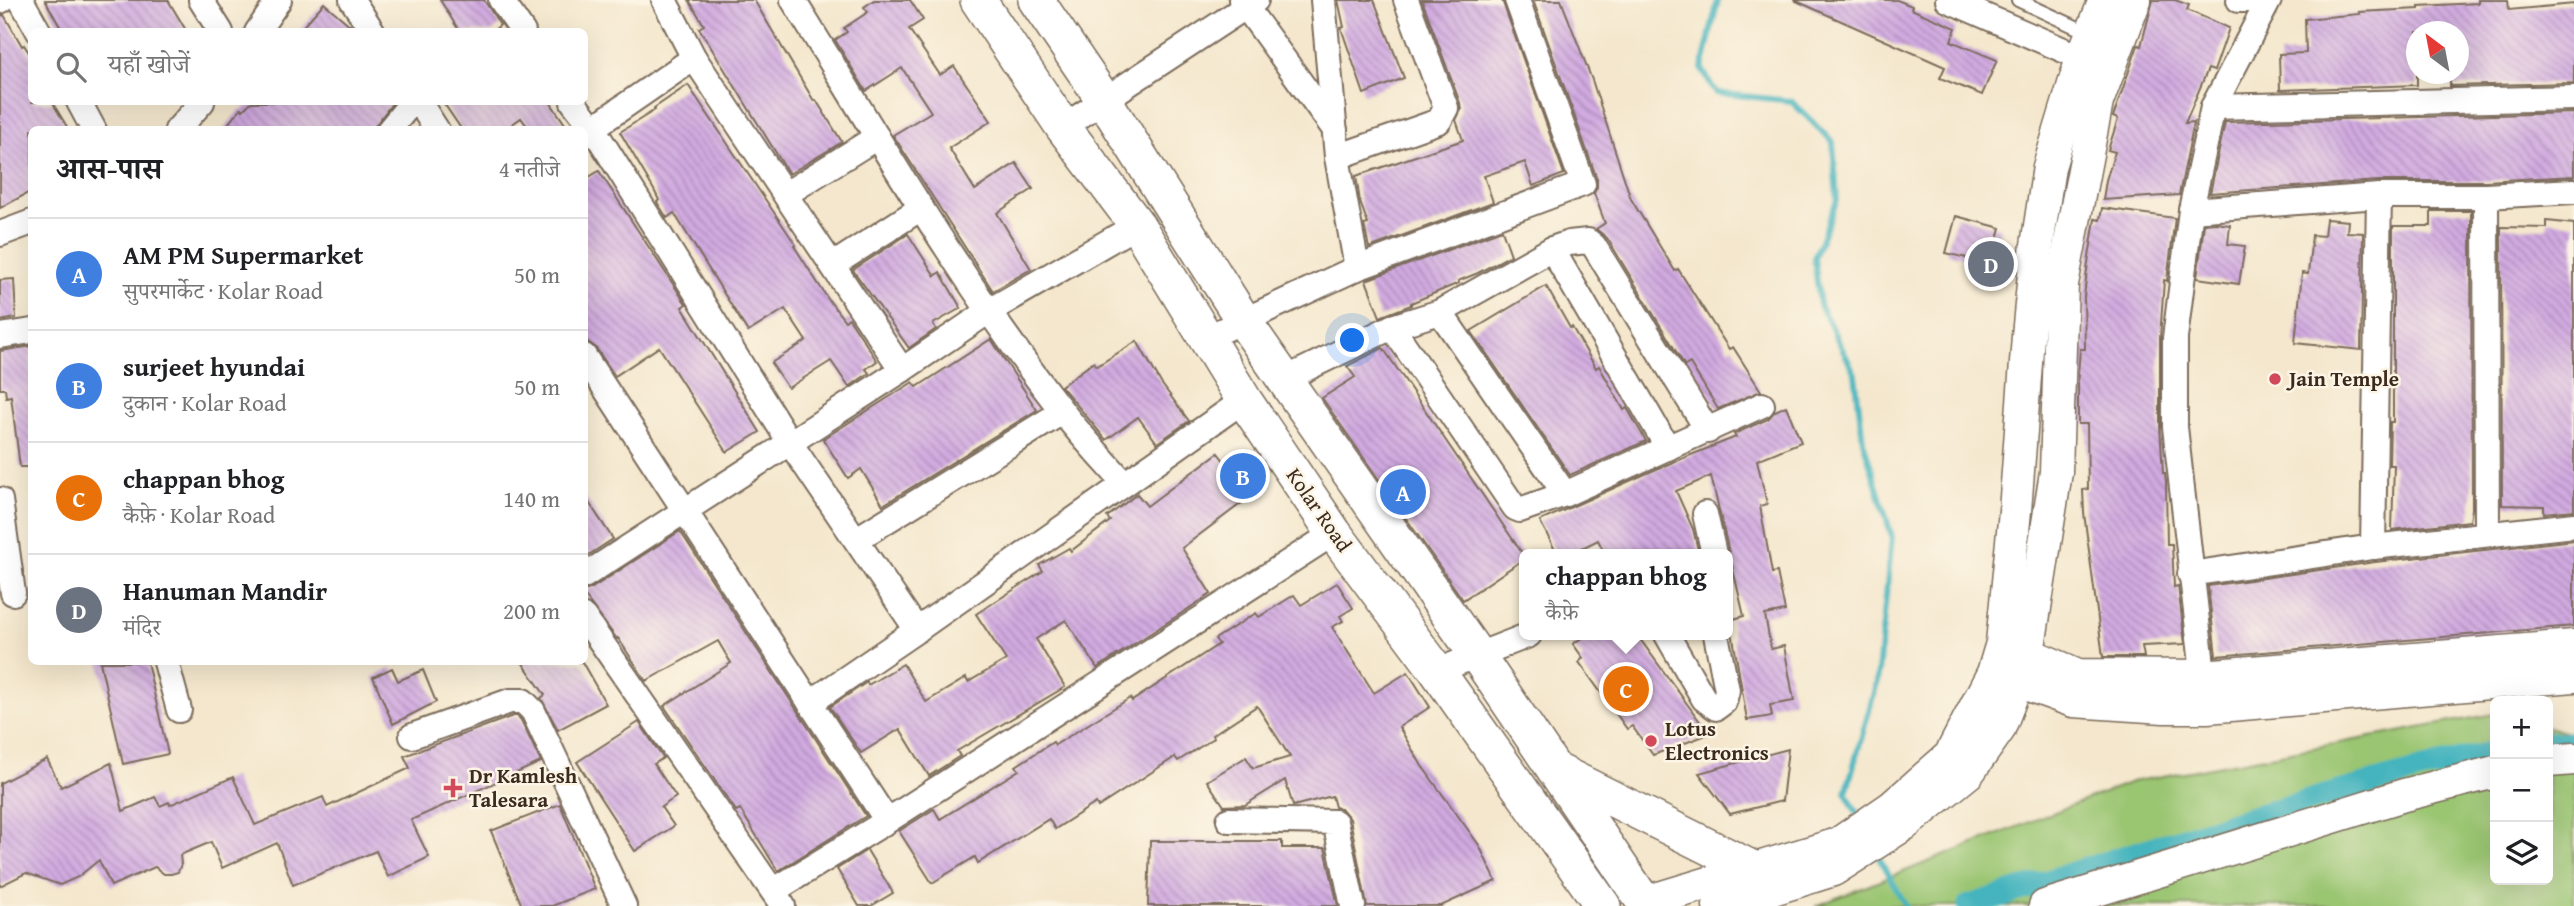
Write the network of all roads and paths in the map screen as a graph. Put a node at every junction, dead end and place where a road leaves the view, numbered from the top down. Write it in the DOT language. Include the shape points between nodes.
graph roads {
  1 [pos="21,0"];
  2 [pos="201,0"];
  3 [pos="279,0"];
  4 [pos="352,0"];
  5 [pos="664,0"];
  6 [pos="793,0"];
  7 [pos="978,0"];
  8 [pos="1036,0"];
  9 [pos="1323,0"];
  10 [pos="1406,0"];
  11 [pos="1517,0"];
  12 [pos="1948,0"];
  13 [pos="2018,0"];
  14 [pos="2105,0"];
  15 [pos="2135,0"];
  16 [pos="2239,0"];
  17 [pos="2250,0"];
  18 [pos="2269,0"];
  19 [pos="508,2"];
  20 [pos="1247,2"];
  21 [pos="37,28"];
  22 [pos="218,28"];
  23 [pos="260,28"];
  24 [pos="370,28"];
  25 [pos="521,28"];
  26 [pos="2087,46"];
  27 [pos="694,58"];
  28 [pos="2574,98"];
  29 [pos="1104,100"];
  30 [pos="81,105"];
  31 [pos="199,105"];
  32 [pos="410,105"];
  33 [pos="421,105"];
  34 [pos="575,105"];
  35 [pos="2213,107"];
  36 [pos="92,126"];
  37 [pos="181,126"];
  38 [pos="392,126"];
  39 [pos="434,126"];
  40 [pos="586,126"];
  41 [pos="1063,127"];
  42 [pos="1335,130"];
  43 [pos="589,131"];
  44 [pos="877,137"];
  45 [pos="1337,157"];
  46 [pos="2574,191"];
  47 [pos="786,194"];
  48 [pos="2379,196"];
  49 [pos="2486,196"];
  50 [pos="921,208"];
  51 [pos="2191,210"];
  52 [pos="28,224"];
  53 [pos="1137,225"];
  54 [pos="0,234"];
  55 [pos="1552,249"];
  56 [pos="833,265"];
  57 [pos="1357,268"];
  58 [pos="989,311"];
  59 [pos="1440,312"];
  60 [pos="1243,320"];
  61 [pos="1392,327"];
  62 [pos="28,332"];
  63 [pos="0,336"];
  64 [pos="1206,338"];
  65 [pos="588,362"];
  66 [pos="902,370"];
  67 [pos="1285,379"];
  68 [pos="1244,400"];
  69 [pos="1762,405"];
  70 [pos="1062,412"];
  71 [pos="1708,431"];
  72 [pos="790,443"];
  73 [pos="1668,448"];
  74 [pos="1124,484"];
  75 [pos="1565,494"];
  76 [pos="0,500"];
  77 [pos="685,512"];
  78 [pos="1704,514"];
  79 [pos="2574,525"];
  80 [pos="1334,533"];
  81 [pos="2487,533"];
  82 [pos="856,539"];
  83 [pos="2373,547"];
  84 [pos="1713,549"];
  85 [pos="588,573"];
  86 [pos="2190,575"];
  87 [pos="13,593"];
  88 [pos="588,624"];
  89 [pos="917,630"];
  90 [pos="1519,639"];
  91 [pos="1670,640"];
  92 [pos="1717,640"];
  93 [pos="2574,646"];
  94 [pos="1478,655"];
  95 [pos="2011,662"];
  96 [pos="167,665"];
  97 [pos="1437,671"];
  98 [pos="2202,676"];
  99 [pos="2574,676"];
  100 [pos="810,703"];
  101 [pos="2207,707"];
  102 [pos="179,710"];
  103 [pos="412,736"];
  104 [pos="2574,759"];
  105 [pos="2553,761"];
  106 [pos="1558,771"];
  107 [pos="2490,773"];
  108 [pos="1229,820"];
  109 [pos="887,821"];
  110 [pos="1776,872"];
  111 [pos="778,898"];
  112 [pos="1623,899"];
  113 [pos="624,906"];
  114 [pos="1353,906"];
  115 [pos="1719,906"];
  116 [pos="2045,906"];
  1 -- 21 [label="street"];
  2 -- 22 [label="street"];
  3 -- 23 [label="street"];
  4 -- 24 [label="street"];
  5 -- 27 [label="street"];
  6 -- 44 [label="street"];
  7 -- 41 [label="main road, Kolar Road"];
  8 -- 29 [label="main road"];
  9 -- 42 [label="street"];
  10 -- 45 [label="street" via="1446,108 1439,121"];
  11 -- 57 [label="street" via="1583,184"];
  12 -- 26 [label="street"];
  13 -- 26 [label="lane"];
  14 -- 26 [label="street"];
  15 -- 95 [label="street" via="2097,102 2062,284 2056,471"];
  16 -- 17 [label="street"];
  18 -- 35 [label="street"];
  19 -- 25 [label="street"];
  20 -- 29 [label="street"];
  20 -- 42 [label="street"];
  26 -- 95 [label="street" via="2049,167 2036,252"];
  27 -- 43 [label="street"];
  27 -- 47 [label="street"];
  28 -- 35 [label="street"];
  29 -- 41 [label="street"];
  29 -- 60 [label="main road"];
  30 -- 36 [label="street"];
  31 -- 37 [label="street"];
  32 -- 38 [label="street"];
  33 -- 39 [label="street"];
  34 -- 40 [label="street"];
  35 -- 51 [label="street"];
  41 -- 53 [label="main road, Kolar Road"];
  42 -- 45 [label="street"];
  43 -- 72 [label="street"];
  44 -- 47 [label="street"];
  44 -- 50 [label="street"];
  45 -- 57 [label="street"];
  46 -- 49 [label="street"];
  47 -- 56 [label="street"];
  48 -- 49 [label="street"];
  48 -- 51 [label="street"];
  48 -- 83 [label="street"];
  49 -- 81 [label="street"];
  50 -- 56 [label="street"];
  50 -- 58 [label="street"];
  51 -- 86 [label="street" via="2175,351 2175,427"];
  52 -- 54 [label="street"];
  53 -- 58 [label="street"];
  53 -- 64 [label="main road, Kolar Road"];
  55 -- 59 [label="street"];
  55 -- 71 [label="street" via="1580,240 1594,246"];
  55 -- 73 [label="street"];
  56 -- 66 [label="street"];
  57 -- 60 [label="street"];
  58 -- 66 [label="street"];
  58 -- 70 [label="street"];
  59 -- 61 [label="street"];
  59 -- 75 [label="street"];
  60 -- 64 [label="street"];
  60 -- 67 [label="main road"];
  61 -- 67 [label="street"];
  61 -- 75 [label="street" via="1515,508 1526,510"];
  62 -- 63 [label="street"];
  64 -- 68 [label="main road, Kolar Road"];
  65 -- 77 [label="street"];
  66 -- 72 [label="street"];
  67 -- 68 [label="main road"];
  67 -- 94 [label="main road"];
  68 -- 74 [label="street"];
  68 -- 80 [label="main road, Kolar Road"];
  69 -- 71 [label="street"];
  70 -- 74 [label="street"];
  70 -- 82 [label="street"];
  71 -- 73 [label="street"];
  72 -- 77 [label="street"];
  72 -- 82 [label="street"];
  73 -- 75 [label="street"];
  74 -- 89 [label="street"];
  76 -- 87 [label="street"];
  77 -- 85 [label="street"];
  77 -- 100 [label="street"];
  78 -- 84 [label="street"];
  79 -- 81 [label="street"];
  80 -- 97 [label="main road, Kolar Road"];
  80 -- 109 [label="street"];
  81 -- 83 [label="street"];
  82 -- 89 [label="street"];
  83 -- 86 [label="street"];
  86 -- 98 [label="street"];
  88 -- 111 [label="street"];
  89 -- 100 [label="street"];
  90 -- 94 [label="street"];
  91 -- 92 [label="street" via="1704,699 1716,708 1727,691"];
  93 -- 98 [label="street"];
  94 -- 97 [label="street"];
  94 -- 106 [label="main road"];
  95 -- 98 [label="street" via="2078,675"];
  95 -- 101 [label="street" via="2073,701"];
  95 -- 110 [label="street" via="1950,756 1898,815"];
  96 -- 102 [label="street"];
  97 -- 112 [label="main road, Kolar Road"];
  98 -- 101 [label="street"];
  99 -- 101 [label="street"];
  100 -- 109 [label="street"];
  103 -- 113 [label="street" via="510,701 523,701 533,711"];
  104 -- 105 [label="street"];
  106 -- 110 [label="main road"];
  106 -- 112 [label="main road"];
  107 -- 116 [label="street" via="2404,795"];
  108 -- 114 [label="street" via="1335,822"];
  109 -- 111 [label="street"];
  110 -- 112 [label="street"];
  110 -- 115 [label="street"];
}
